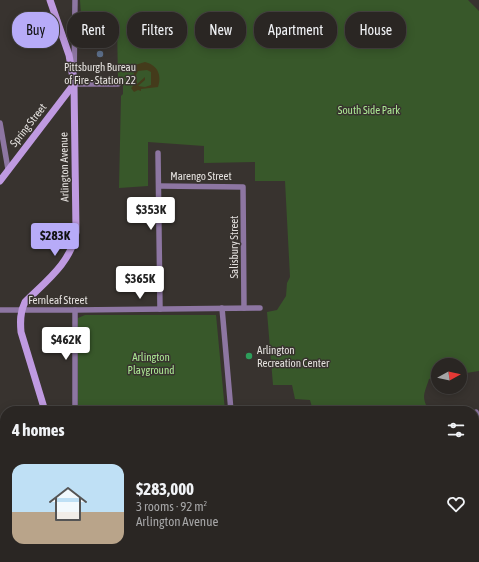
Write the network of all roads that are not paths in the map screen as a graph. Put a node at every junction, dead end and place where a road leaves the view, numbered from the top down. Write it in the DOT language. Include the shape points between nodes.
graph roads {
  1 [pos="50,0"];
  2 [pos="75,0"];
  3 [pos="74,84"];
  4 [pos="118,84"];
  5 [pos="0,123"];
  6 [pos="158,153"];
  7 [pos="8,169"];
  8 [pos="0,180"];
  9 [pos="159,186"];
  10 [pos="243,187"];
  11 [pos="222,308"];
  12 [pos="244,308"];
  13 [pos="260,308"];
  14 [pos="160,309"];
  15 [pos="0,310"];
  16 [pos="21,310"];
  17 [pos="75,310"];
  18 [pos="43,406"];
  19 [pos="75,406"];
  20 [pos="231,406"];
  1 -- 3 [label="street, Arlington Avenue" via="69,55"];
  2 -- 3 [label="street"];
  3 -- 4 [label="street"];
  3 -- 7 [label="street, Spring Street"];
  3 -- 16 [label="street, Arlington Avenue" via="75,242 65,260 25,302"];
  5 -- 7 [label="street"];
  6 -- 9 [label="street"];
  7 -- 8 [label="street, Spring Street"];
  9 -- 10 [label="street, Marengo Street"];
  9 -- 14 [label="street"];
  10 -- 12 [label="street, Salisbury Street"];
  11 -- 12 [label="street, Fernleaf Street"];
  11 -- 14 [label="street, Fernleaf Street"];
  11 -- 20 [label="street"];
  12 -- 13 [label="street, Fernleaf Street"];
  14 -- 17 [label="street, Fernleaf Street"];
  15 -- 16 [label="street, Fernleaf Street"];
  16 -- 17 [label="street, Fernleaf Street"];
  16 -- 18 [label="street" via="21,332"];
  17 -- 19 [label="street"];
}
